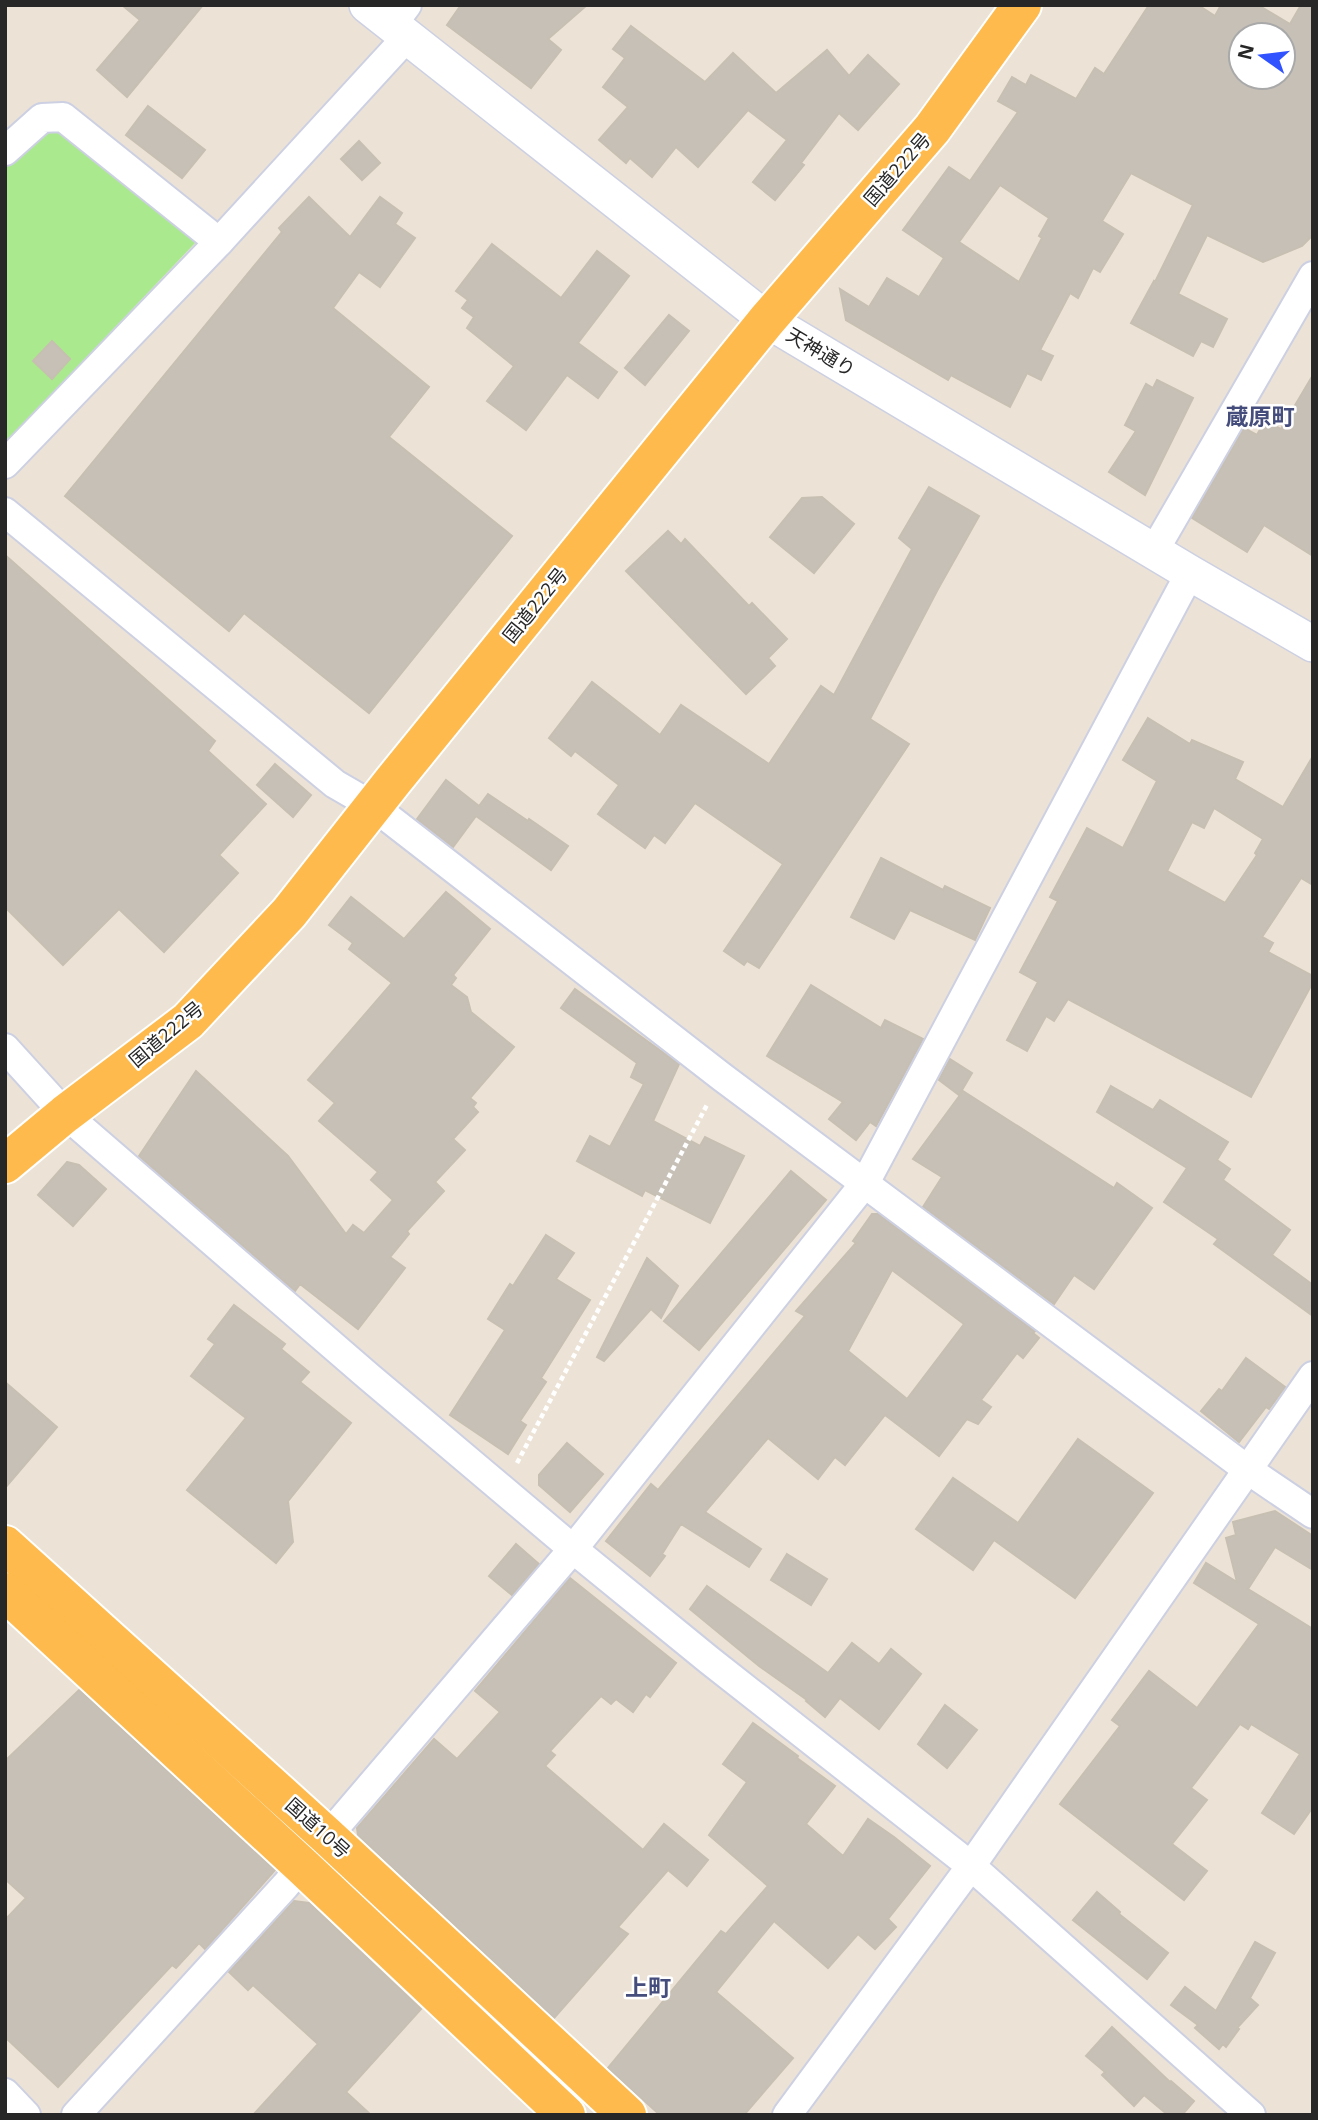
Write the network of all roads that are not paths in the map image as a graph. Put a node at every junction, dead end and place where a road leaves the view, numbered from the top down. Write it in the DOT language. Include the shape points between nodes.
graph roads {
  1 [pos="1022,5"];
  2 [pos="393,18"];
  3 [pos="5,151"];
  4 [pos="219,242"];
  5 [pos="1313,276"];
  6 [pos="767,320"];
  7 [pos="5,464"];
  8 [pos="5,512"];
  9 [pos="1154,551"];
  10 [pos="1190,573"];
  11 [pos="1313,644"];
  12 [pos="373,806"];
  13 [pos="5,1048"];
  14 [pos="65,1114"];
  15 [pos="5,1164"];
  16 [pos="864,1183"];
  17 [pos="1313,1376"];
  18 [pos="1248,1470"];
  19 [pos="1313,1514"];
  20 [pos="5,1545"];
  21 [pos="573,1549"];
  22 [pos="5,1592"];
  23 [pos="327,1836"];
  24 [pos="302,1866"];
  25 [pos="971,1866"];
  26 [pos="5,2093"];
  27 [pos="26,2115"];
  28 [pos="76,2115"];
  29 [pos="566,2115"];
  30 [pos="627,2115"];
  31 [pos="787,2115"];
  32 [pos="1251,2115"];
  1 -- 6 [label="highway, 国道222号" via="932,129"];
  2 -- 4 [label="street"];
  2 -- 6 [label="street, 天神通り"];
  3 -- 4 [label="street" via="42,118 63,117"];
  4 -- 7 [label="street"];
  5 -- 9 [label="street"];
  6 -- 9 [label="street, 天神通り"];
  6 -- 12 [label="highway, 国道222号"];
  8 -- 12 [label="street" via="335,784"];
  9 -- 10 [label="street, 天神通り"];
  10 -- 11 [label="street, 天神通り"];
  10 -- 16 [label="street"];
  12 -- 14 [label="highway, 国道222号" via="289,913 188,1021"];
  12 -- 16 [label="street"];
  13 -- 14 [label="street"];
  14 -- 15 [label="highway, 国道222号"];
  14 -- 21 [label="street"];
  16 -- 18 [label="street"];
  16 -- 21 [label="street"];
  17 -- 18 [label="street"];
  18 -- 19 [label="street"];
  18 -- 25 [label="street"];
  20 -- 23 [label="highway, 国道10号"];
  21 -- 23 [label="street"];
  21 -- 25 [label="street"];
  22 -- 24 [label="highway, 国道10号"];
  23 -- 24 [label="street"];
  23 -- 30 [label="highway, 国道10号"];
  24 -- 28 [label="street"];
  24 -- 29 [label="highway, 国道10号"];
  25 -- 31 [label="street"];
  25 -- 32 [label="street"];
  26 -- 27 [label="street"];
}
